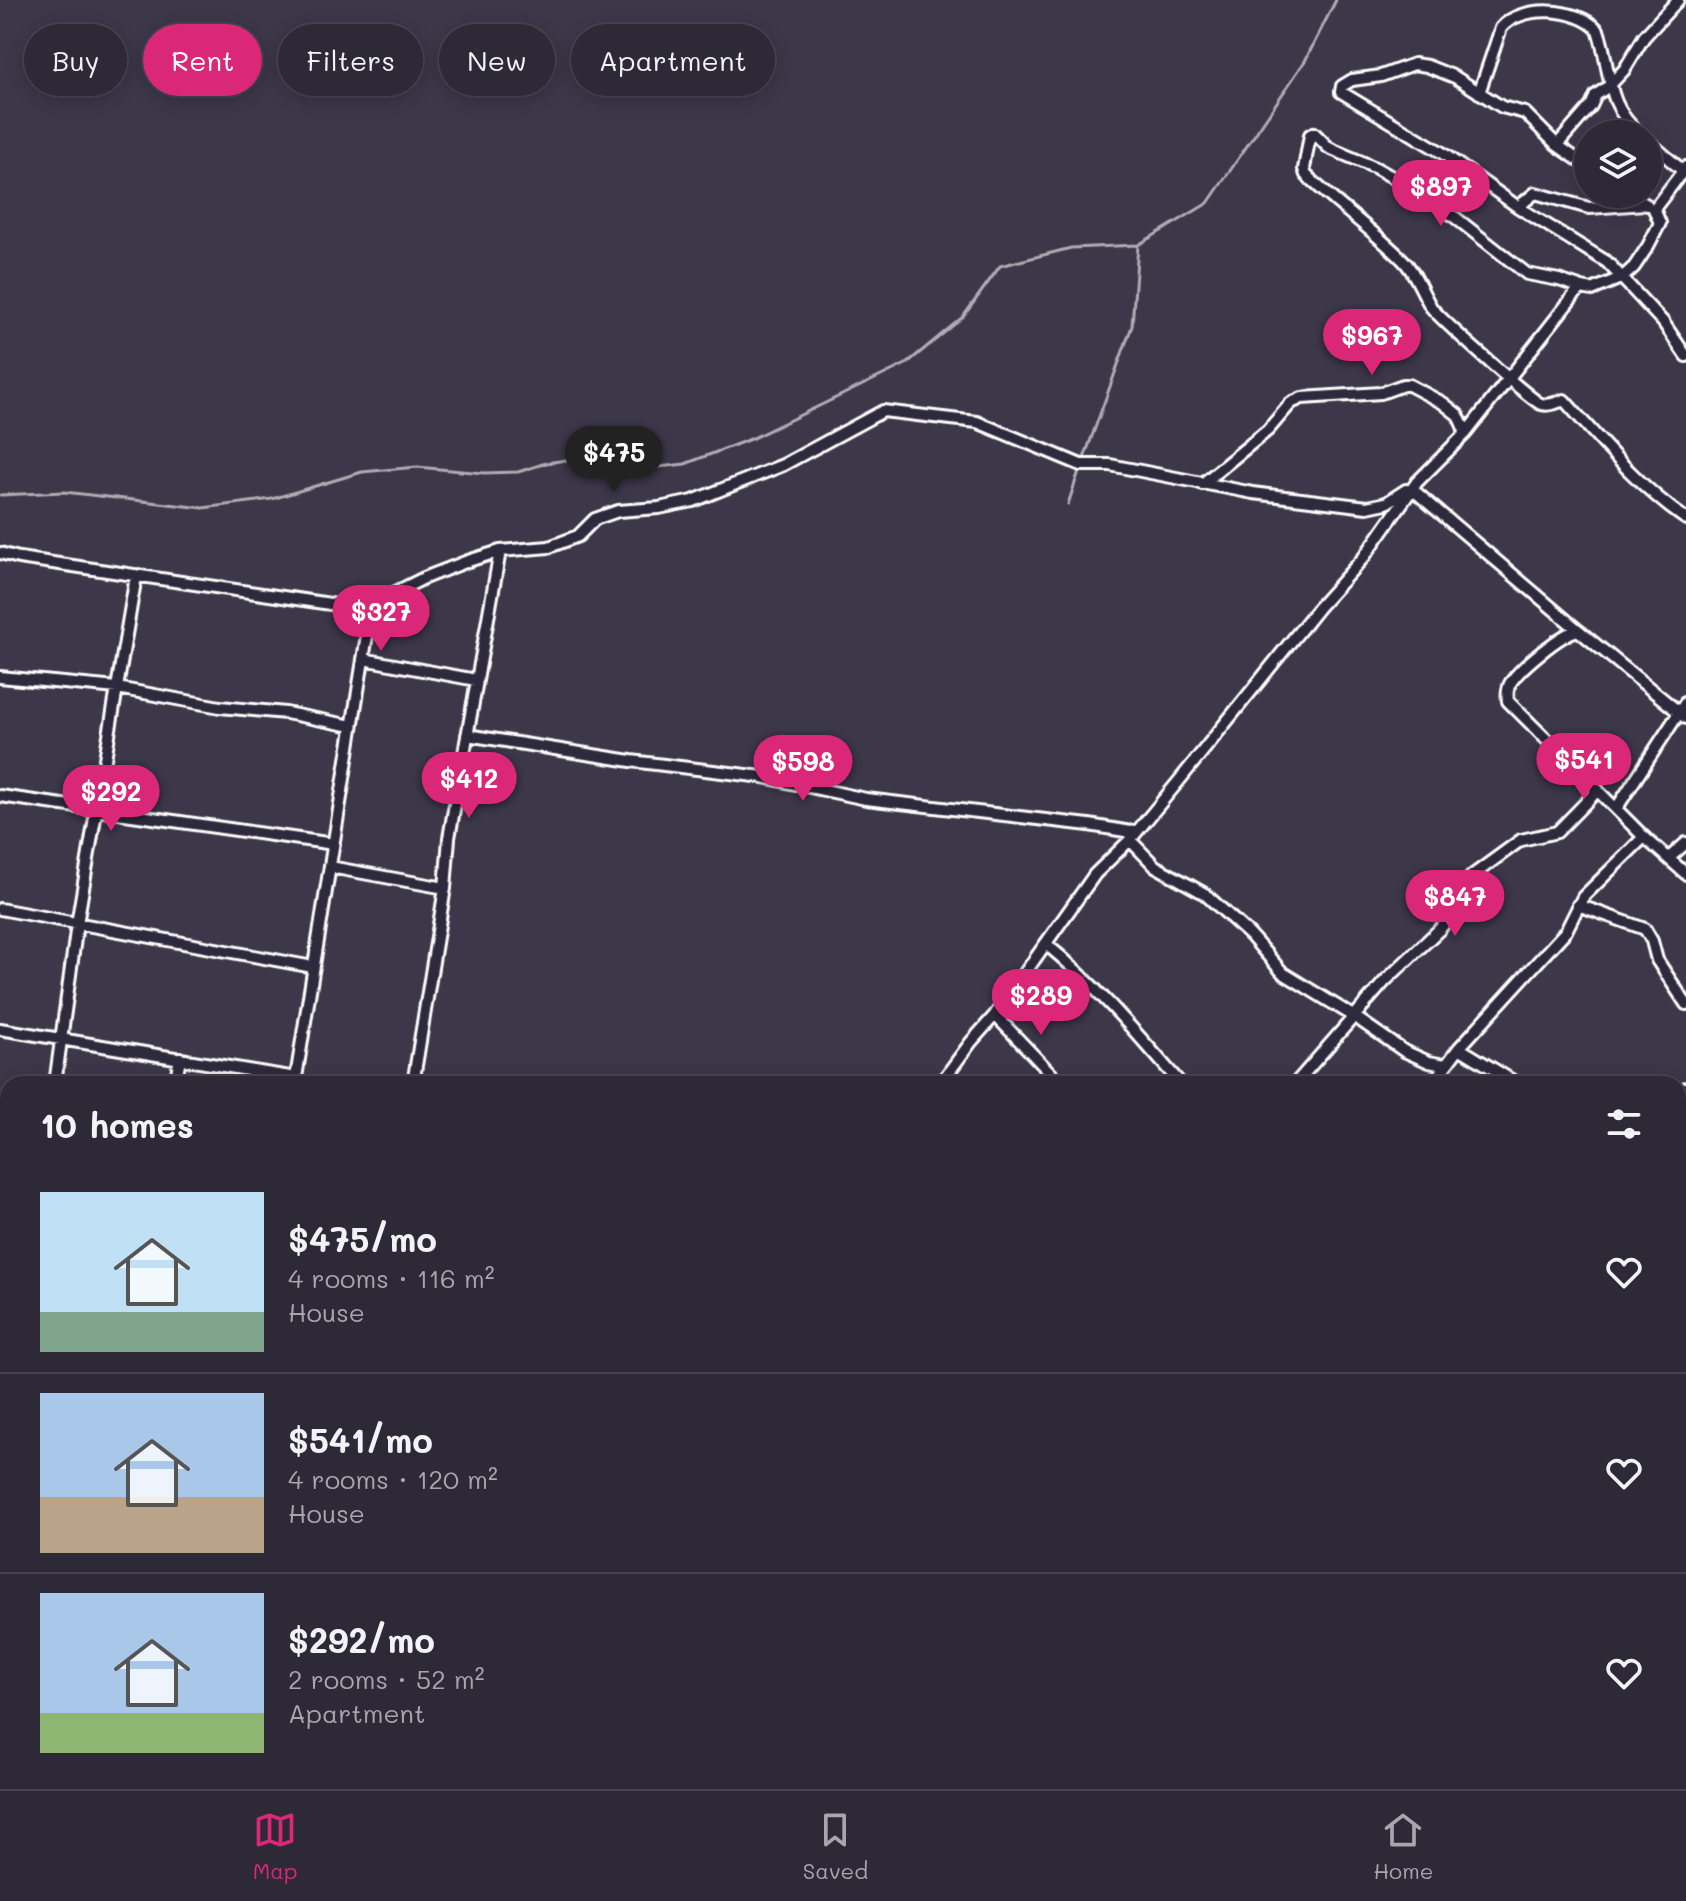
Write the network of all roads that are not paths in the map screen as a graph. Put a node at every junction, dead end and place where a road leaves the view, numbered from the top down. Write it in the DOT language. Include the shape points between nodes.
graph roads {
  1 [pos="1678,0"];
  2 [pos="1609,86"];
  3 [pos="1479,93"];
  4 [pos="1627,120"];
  5 [pos="1557,145"];
  6 [pos="1662,152"];
  7 [pos="1574,157"];
  8 [pos="1684,169"];
  9 [pos="1467,171"];
  10 [pos="1662,193"];
  11 [pos="1433,200"];
  12 [pos="1574,203"];
  13 [pos="1518,207"];
  14 [pos="1652,208"];
  15 [pos="1623,277"];
  16 [pos="1582,288"];
  17 [pos="1686,356"];
  18 [pos="1509,378"];
  19 [pos="1466,433"];
  20 [pos="1202,484"];
  21 [pos="1414,485"];
  22 [pos="1686,519"];
  23 [pos="500,551"];
  24 [pos="0,553"];
  25 [pos="136,576"];
  26 [pos="371,610"];
  27 [pos="1578,630"];
  28 [pos="363,659"];
  29 [pos="0,677"];
  30 [pos="476,680"];
  31 [pos="117,688"];
  32 [pos="1686,702"];
  33 [pos="1682,715"];
  34 [pos="352,726"];
  35 [pos="467,735"];
  36 [pos="1598,790"];
  37 [pos="0,796"];
  38 [pos="98,809"];
  39 [pos="1616,809"];
  40 [pos="1138,830"];
  41 [pos="1644,837"];
  42 [pos="1130,840"];
  43 [pos="1686,843"];
  44 [pos="334,844"];
  45 [pos="1669,858"];
  46 [pos="330,867"];
  47 [pos="1686,874"];
  48 [pos="445,888"];
  49 [pos="1578,905"];
  50 [pos="0,909"];
  51 [pos="77,924"];
  52 [pos="1046,944"];
  53 [pos="313,967"];
  54 [pos="1686,1004"];
  55 [pos="995,1015"];
  56 [pos="1355,1017"];
  57 [pos="0,1029"];
  58 [pos="63,1038"];
  59 [pos="1459,1048"];
  60 [pos="180,1058"];
  61 [pos="1445,1065"];
  62 [pos="56,1076"];
  63 [pos="177,1076"];
  64 [pos="270,1076"];
  65 [pos="296,1076"];
  66 [pos="414,1076"];
  67 [pos="951,1076"];
  68 [pos="1053,1076"];
  69 [pos="1174,1076"];
  70 [pos="1302,1076"];
  71 [pos="1437,1076"];
  72 [pos="1505,1076"];
  1 -- 2 [label="street"];
  2 -- 3 [label="street" via="1594,25 1558,12 1508,20"];
  2 -- 4 [label="street"];
  2 -- 5 [label="street"];
  3 -- 5 [label="street" via="1525,113"];
  3 -- 9 [label="street" via="1418,63 1352,80 1341,92"];
  5 -- 7 [label="street"];
  6 -- 8 [label="street"];
  8 -- 10 [label="street"];
  9 -- 11 [label="street"];
  9 -- 13 [label="street"];
  11 -- 16 [label="street" via="1527,274"];
  11 -- 18 [label="street" via="1310,135 1306,175 1406,263 1434,310"];
  12 -- 13 [label="street" via="1535,193"];
  13 -- 15 [label="street"];
  14 -- 15 [label="street" via="1659,217 1656,231"];
  15 -- 16 [label="street" via="1592,290"];
  15 -- 17 [label="street"];
  16 -- 18 [label="street"];
  18 -- 19 [label="street"];
  18 -- 22 [label="street" via="1538,404 1564,400 1608,450"];
  19 -- 20 [label="street" via="1458,415 1409,385 1381,393 1302,398"];
  19 -- 21 [label="street"];
  20 -- 21 [label="street" via="1367,507 1386,503"];
  20 -- 23 [label="street" via="1110,465 1081,465 977,422 883,411 783,465 693,501 618,511 549,547"];
  21 -- 27 [label="street"];
  21 -- 40 [label="street" via="1364,557"];
  23 -- 26 [label="street" via="424,578"];
  23 -- 30 [label="street"];
  24 -- 25 [label="street"];
  25 -- 26 [label="street"];
  25 -- 31 [label="street"];
  26 -- 28 [label="street"];
  27 -- 33 [label="street"];
  27 -- 36 [label="street" via="1521,671 1509,684 1508,701"];
  28 -- 30 [label="street"];
  28 -- 34 [label="street"];
  29 -- 31 [label="street"];
  30 -- 35 [label="street"];
  31 -- 34 [label="street"];
  31 -- 38 [label="street"];
  32 -- 33 [label="street"];
  33 -- 39 [label="street"];
  34 -- 44 [label="street"];
  35 -- 40 [label="street" via="763,777 866,799"];
  35 -- 48 [label="street"];
  36 -- 39 [label="street"];
  36 -- 56 [label="street" via="1557,832 1521,840 1473,875 1459,890 1441,928"];
  37 -- 38 [label="street"];
  38 -- 44 [label="street"];
  38 -- 51 [label="street"];
  39 -- 41 [label="street"];
  40 -- 42 [label="street"];
  41 -- 45 [label="street"];
  41 -- 49 [label="street"];
  42 -- 52 [label="street" via="1095,874"];
  42 -- 56 [label="street" via="1155,866 1205,894 1283,973"];
  43 -- 45 [label="street"];
  44 -- 46 [label="street"];
  45 -- 47 [label="street"];
  46 -- 48 [label="street"];
  46 -- 53 [label="street"];
  48 -- 66 [label="street"];
  49 -- 54 [label="street" via="1645,929 1657,960"];
  49 -- 59 [label="street" via="1549,952"];
  50 -- 51 [label="street"];
  51 -- 53 [label="street"];
  51 -- 58 [label="street"];
  52 -- 55 [label="street"];
  52 -- 69 [label="street"];
  53 -- 65 [label="street"];
  55 -- 67 [label="street"];
  55 -- 68 [label="street"];
  56 -- 61 [label="street" via="1404,1051"];
  56 -- 70 [label="street"];
  57 -- 58 [label="street"];
  58 -- 60 [label="street"];
  58 -- 62 [label="street"];
  59 -- 61 [label="street"];
  59 -- 72 [label="street"];
  60 -- 63 [label="street"];
  60 -- 64 [label="street"];
  61 -- 71 [label="street"];
}
